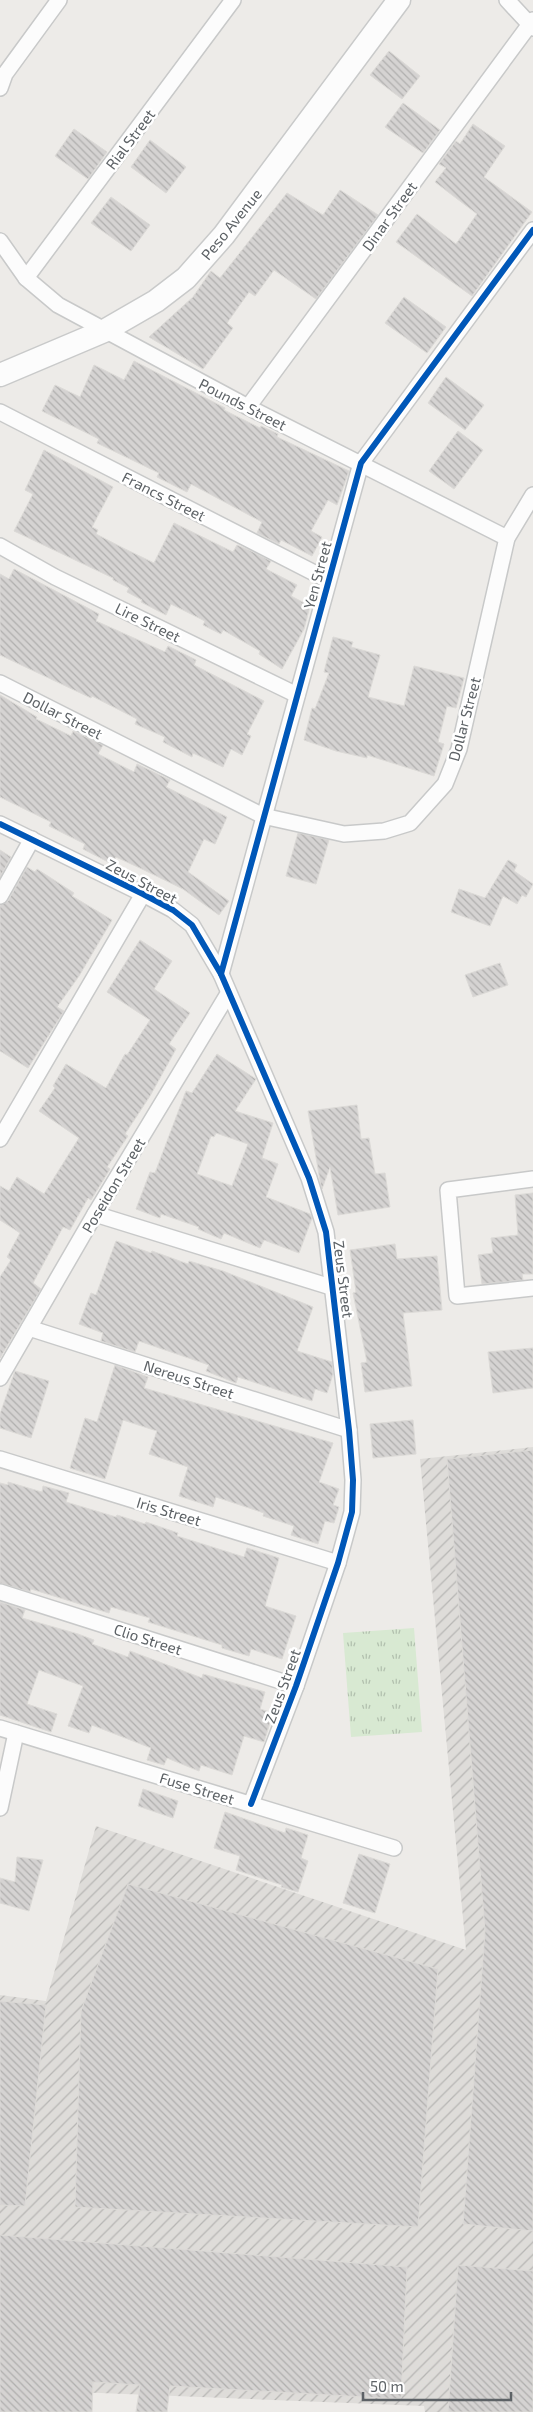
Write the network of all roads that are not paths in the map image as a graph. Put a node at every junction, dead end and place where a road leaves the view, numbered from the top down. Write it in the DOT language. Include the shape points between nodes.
graph roads {
  1 [pos="59,0"];
  2 [pos="233,0"];
  3 [pos="399,0"];
  4 [pos="507,0"];
  5 [pos="532,24"];
  6 [pos="0,88"];
  7 [pos="533,230"];
  8 [pos="0,241"];
  9 [pos="26,278"];
  10 [pos="104,331"];
  11 [pos="0,375"];
  12 [pos="248,407"];
  13 [pos="0,412"];
  14 [pos="361,463"];
  15 [pos="533,495"];
  16 [pos="508,538"];
  17 [pos="0,546"];
  18 [pos="328,580"];
  19 [pos="0,683"];
  20 [pos="297,695"];
  21 [pos="263,816"];
  22 [pos="0,824"];
  23 [pos="32,839"];
  24 [pos="143,894"];
  25 [pos="0,896"];
  26 [pos="221,974"];
  27 [pos="228,994"];
  28 [pos="0,1139"];
  29 [pos="533,1179"];
  30 [pos="95,1214"];
  31 [pos="334,1288"];
  32 [pos="533,1288"];
  33 [pos="29,1328"];
  34 [pos="0,1378"];
  35 [pos="349,1430"];
  36 [pos="0,1459"];
  37 [pos="338,1562"];
  38 [pos="0,1592"];
  39 [pos="296,1686"];
  40 [pos="0,1728"];
  41 [pos="16,1733"];
  42 [pos="251,1804"];
  43 [pos="0,1808"];
  44 [pos="394,1848"];
  1 -- 6 [label="street" via="5,74"];
  2 -- 9 [label="street, Rial Street"];
  3 -- 10 [label="street, Peso Avenue" via="224,235 192,271 156,301"];
  4 -- 5 [label="street"];
  5 -- 12 [label="street, Dinar Street"];
  7 -- 14 [label="street, Yen Street"];
  8 -- 9 [label="street, Pounds Street"];
  9 -- 10 [label="street, Pounds Street" via="58,305"];
  10 -- 11 [label="street, Peso Avenue"];
  10 -- 12 [label="street, Pounds Street"];
  12 -- 14 [label="street, Pounds Street"];
  13 -- 18 [label="street, Francs Street"];
  14 -- 16 [label="street, Pounds Street"];
  14 -- 18 [label="street, Yen Street"];
  15 -- 16 [label="street, Dollar Street"];
  16 -- 21 [label="street, Dollar Street" via="459,749 445,784 410,824 344,834"];
  17 -- 20 [label="street, Lire Street" via="55,577"];
  18 -- 20 [label="street, Yen Street"];
  19 -- 21 [label="street, Dollar Street"];
  20 -- 21 [label="street, Yen Street"];
  21 -- 26 [label="street, Yen Street"];
  22 -- 23 [label="street, Zeus Street"];
  23 -- 24 [label="street, Zeus Street"];
  23 -- 25 [label="street"];
  24 -- 26 [label="street, Zeus Street" via="173,910 192,925"];
  24 -- 28 [label="street"];
  26 -- 27 [label="street, Zeus Street"];
  27 -- 30 [label="street, Poseidon Street"];
  27 -- 31 [label="street, Zeus Street" via="309,1178 326,1232"];
  29 -- 32 [label="street" via="448,1190 457,1296"];
  30 -- 31 [label="street"];
  30 -- 33 [label="street, Poseidon Street"];
  31 -- 35 [label="street, Zeus Street"];
  33 -- 34 [label="street, Poseidon Street"];
  33 -- 35 [label="street, Nereus Street"];
  35 -- 37 [label="street, Zeus Street" via="352,1512"];
  36 -- 37 [label="street, Iris Street"];
  37 -- 39 [label="street, Zeus Street"];
  38 -- 39 [label="street, Clio Street"];
  39 -- 42 [label="street, Zeus Street"];
  40 -- 41 [label="street, Fuse Street"];
  41 -- 42 [label="street, Fuse Street"];
  41 -- 43 [label="street"];
  42 -- 44 [label="street, Fuse Street"];
}
